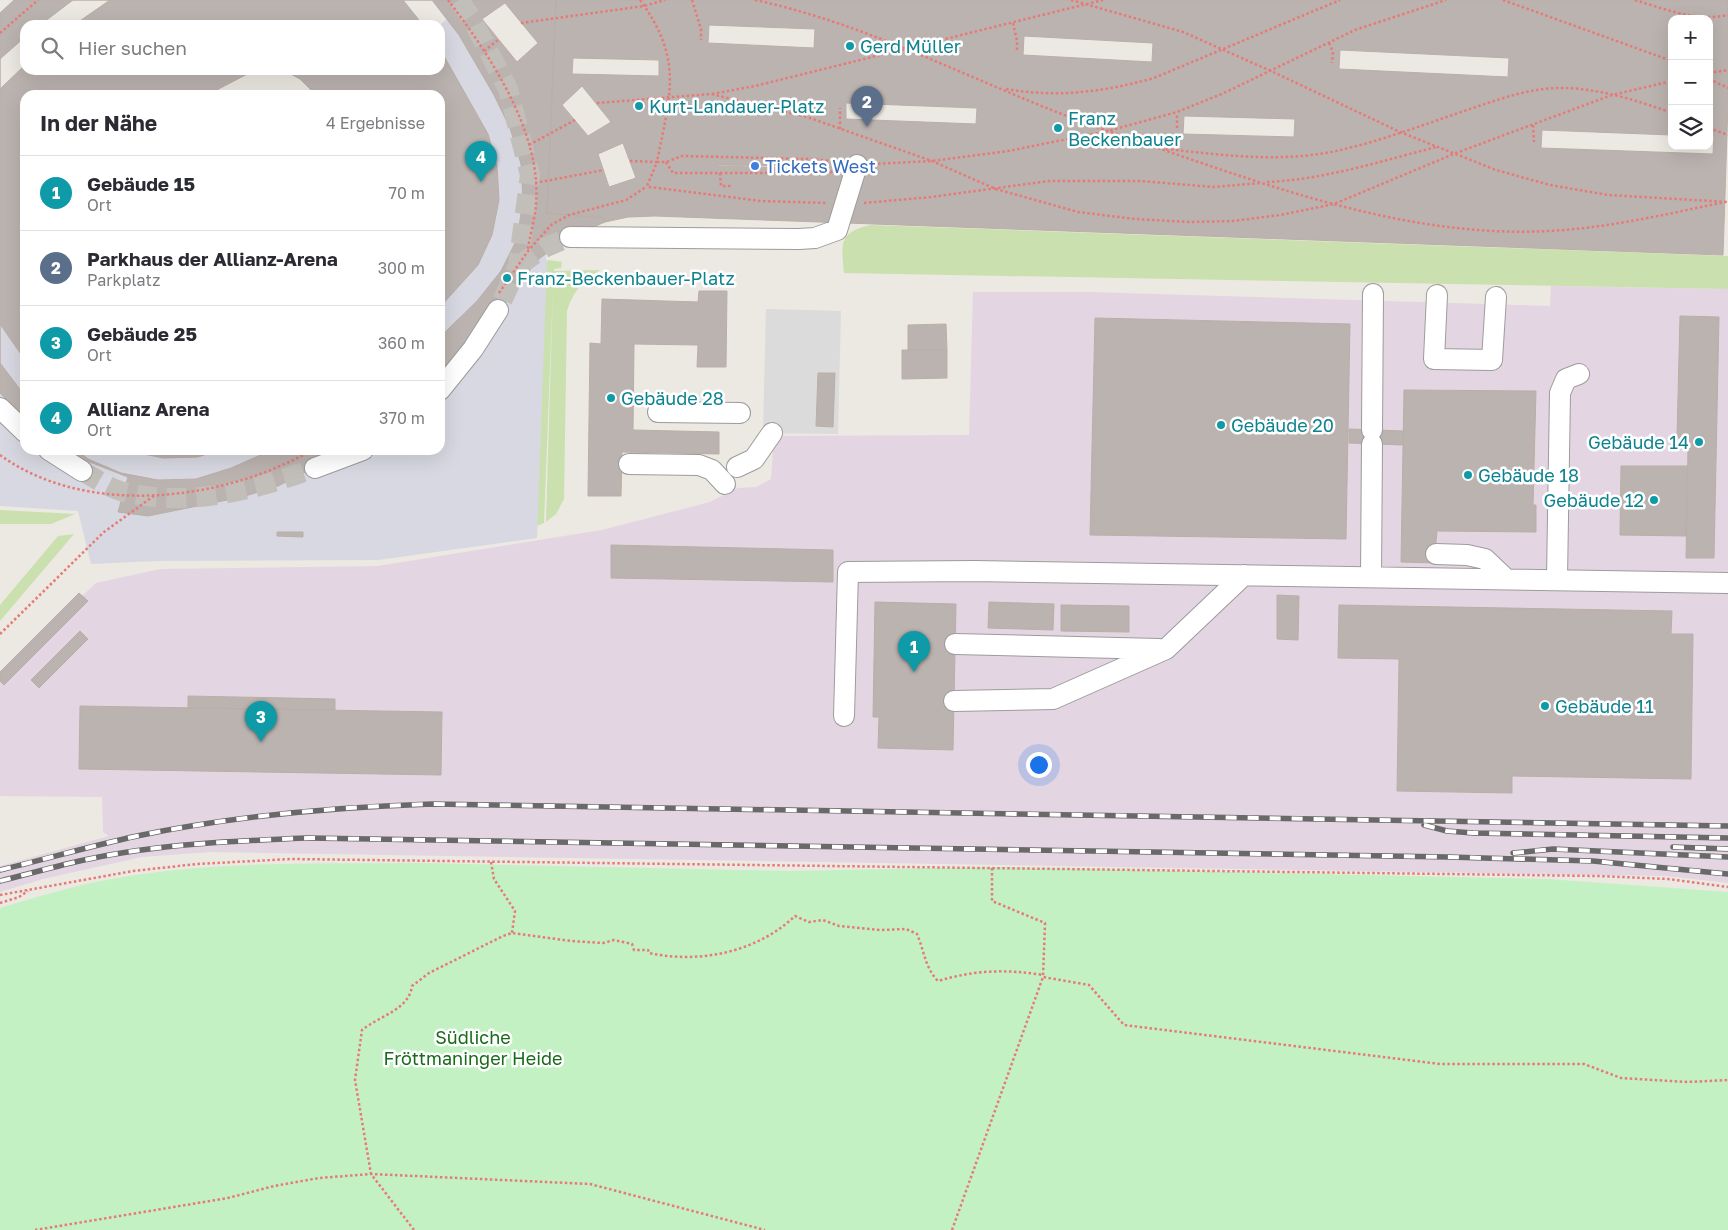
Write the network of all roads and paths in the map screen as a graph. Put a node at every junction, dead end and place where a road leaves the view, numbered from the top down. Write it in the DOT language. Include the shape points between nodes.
graph roads {
  1 [pos="38,0"];
  2 [pos="448,0"];
  3 [pos="640,0"];
  4 [pos="665,0"];
  5 [pos="692,0"];
  6 [pos="755,0"];
  7 [pos="1071,0"];
  8 [pos="1103,0"];
  9 [pos="1340,0"];
  10 [pos="1446,0"];
  11 [pos="1503,0"];
  12 [pos="1635,0"];
  13 [pos="1087,4"];
  14 [pos="644,6"];
  15 [pos="1728,15"];
  16 [pos="521,23"];
  17 [pos="1013,23"];
  18 [pos="0,33"];
  19 [pos="498,40"];
  20 [pos="701,40"];
  21 [pos="1329,43"];
  22 [pos="906,48"];
  23 [pos="1223,50"];
  24 [pos="484,51"];
  25 [pos="1016,52"];
  26 [pos="1669,60"];
  27 [pos="1332,63"];
  28 [pos="1728,70"];
  29 [pos="1271,71"];
  30 [pos="1713,72"];
  31 [pos="1713,81"];
  32 [pos="1668,82"];
  33 [pos="999,88"];
  34 [pos="1728,88"];
  35 [pos="711,94"];
  36 [pos="1612,95"];
  37 [pos="670,96"];
  38 [pos="598,103"];
  39 [pos="840,108"];
  40 [pos="1177,112"];
  41 [pos="1668,112"];
  42 [pos="575,120"];
  43 [pos="1533,125"];
  44 [pos="840,128"];
  45 [pos="1177,128"];
  46 [pos="1713,129"];
  47 [pos="1108,131"];
  48 [pos="1400,132"];
  49 [pos="1728,135"];
  50 [pos="1534,142"];
  51 [pos="529,145"];
  52 [pos="1436,147"];
  53 [pos="1160,149"];
  54 [pos="1456,153"];
  55 [pos="630,161"];
  56 [pos="932,161"];
  57 [pos="657,162"];
  58 [pos="666,162"];
  59 [pos="858,165"];
  60 [pos="604,170"];
  61 [pos="720,173"];
  62 [pos="1264,182"];
  63 [pos="535,183"];
  64 [pos="647,186"];
  65 [pos="733,186"];
  66 [pos="996,189"];
  67 [pos="1726,202"];
  68 [pos="845,204"];
  69 [pos="1334,204"];
  70 [pos="570,237"];
  71 [pos="528,251"];
  72 [pos="1373,294"];
  73 [pos="1437,295"];
  74 [pos="1496,297"];
  75 [pos="498,303"];
  76 [pos="1580,374"];
  77 [pos="445,384"];
  78 [pos="0,408"];
  79 [pos="658,412"];
  80 [pos="740,413"];
  81 [pos="20,427"];
  82 [pos="772,433"];
  83 [pos="0,455"];
  84 [pos="57,455"];
  85 [pos="339,455"];
  86 [pos="311,461"];
  87 [pos="629,464"];
  88 [pos="736,467"];
  89 [pos="82,471"];
  90 [pos="725,484"];
  91 [pos="155,495"];
  92 [pos="1436,554"];
  93 [pos="1244,576"];
  94 [pos="1371,577"];
  95 [pos="1504,578"];
  96 [pos="1557,579"];
  97 [pos="1728,583"];
  98 [pos="0,634"];
  99 [pos="955,644"];
  100 [pos="1166,649"];
  101 [pos="954,701"];
  102 [pos="844,716"];
  103 [pos="491,862"];
  104 [pos="992,868"];
  105 [pos="1728,886"];
  106 [pos="30,889"];
  107 [pos="0,894"];
  108 [pos="0,903"];
  109 [pos="512,933"];
  110 [pos="1043,976"];
  111 [pos="1728,1080"];
  112 [pos="371,1174"];
  113 [pos="35,1230"];
  114 [pos="414,1230"];
  115 [pos="765,1230"];
  116 [pos="952,1230"];
  1 -- 18 [label="path"];
  2 -- 24 [label="path"];
  3 -- 14 [label="path"];
  4 -- 14 [label="path"];
  5 -- 20 [label="path"];
  6 -- 22 [label="path" via="830,20"];
  7 -- 13 [label="path"];
  8 -- 13 [label="path"];
  9 -- 23 [label="path"];
  10 -- 21 [label="path" via="1355,30"];
  11 -- 26 [label="path"];
  12 -- 15 [label="path" via="1699,17"];
  13 -- 17 [label="path"];
  13 -- 23 [label="path" via="1183,32"];
  14 -- 16 [label="path"];
  14 -- 37 [label="path" via="668,51 672,77"];
  17 -- 22 [label="path"];
  17 -- 25 [label="path"];
  19 -- 24 [label="path"];
  21 -- 27 [label="path" via="1333,52"];
  21 -- 29 [label="path"];
  22 -- 33 [label="path"];
  22 -- 35 [label="path"];
  23 -- 29 [label="path"];
  23 -- 33 [label="path" via="1154,78 1099,91 1037,94"];
  24 -- 51 [label="path" via="519,117"];
  28 -- 30 [label="path"];
  29 -- 40 [label="path"];
  29 -- 48 [label="path"];
  31 -- 34 [label="path"];
  32 -- 36 [label="path"];
  33 -- 47 [label="path"];
  35 -- 37 [label="path"];
  35 -- 44 [label="path"];
  36 -- 41 [label="path"];
  36 -- 43 [label="path"];
  36 -- 48 [label="path" via="1572,88 1530,91"];
  37 -- 38 [label="path"];
  37 -- 57 [label="path"];
  39 -- 44 [label="path"];
  40 -- 45 [label="path"];
  40 -- 47 [label="path"];
  42 -- 51 [label="path"];
  43 -- 50 [label="path"];
  43 -- 54 [label="path"];
  44 -- 56 [label="path"];
  46 -- 49 [label="path"];
  47 -- 53 [label="path"];
  47 -- 56 [label="path" via="1008,151"];
  48 -- 52 [label="path"];
  48 -- 53 [label="path" via="1338,151 1303,157 1260,158"];
  51 -- 63 [label="path"];
  52 -- 54 [label="path"];
  52 -- 62 [label="path" via="1352,168 1283,182"];
  53 -- 62 [label="path"];
  54 -- 67 [label="path" via="1496,170 1550,185 1608,195"];
  54 -- 69 [label="path"];
  55 -- 57 [label="path"];
  56 -- 59 [label="path"];
  56 -- 66 [label="path"];
  57 -- 58 [label="path"];
  57 -- 64 [label="path"];
  58 -- 59 [label="path" via="682,156 812,159"];
  58 -- 61 [label="path" via="673,173"];
  59 -- 61 [label="path" via="827,174"];
  59 -- 68 [label="lane"];
  60 -- 63 [label="path"];
  61 -- 65 [label="path" via="721,186"];
  62 -- 66 [label="path" via="1213,187 1075,180"];
  62 -- 69 [label="path"];
  63 -- 71 [label="path" via="536,203"];
  64 -- 68 [label="path" via="761,201"];
  64 -- 71 [label="path" via="626,200 569,215 551,225"];
  66 -- 68 [label="path"];
  66 -- 69 [label="path" via="1078,212 1135,220 1233,221"];
  67 -- 69 [label="path" via="1614,224 1549,231 1489,231 1401,219"];
  68 -- 70 [label="lane" via="837,230 814,238"];
  71 -- 75 [label="path"];
  72 -- 94 [label="lane"];
  73 -- 74 [label="lane" via="1434,359 1492,360"];
  75 -- 77 [label="lane" via="473,349"];
  76 -- 96 [label="lane" via="1566,379 1560,393"];
  78 -- 81 [label="lane"];
  79 -- 80 [label="lane"];
  82 -- 88 [label="lane" via="754,458"];
  83 -- 91 [label="path" via="13,465 65,486 123,497"];
  84 -- 89 [label="lane"];
  85 -- 86 [label="lane"];
  86 -- 91 [label="path" via="292,461 237,481 192,492"];
  87 -- 90 [label="lane" via="700,465 712,470"];
  91 -- 98 [label="path" via="85,549"];
  92 -- 95 [label="lane" via="1485,559"];
  93 -- 94 [label="lane"];
  93 -- 100 [label="lane"];
  93 -- 102 [label="lane" via="974,570 848,572"];
  94 -- 95 [label="lane"];
  95 -- 96 [label="lane"];
  96 -- 97 [label="lane"];
  99 -- 100 [label="lane"];
  100 -- 101 [label="lane" via="1053,699"];
  103 -- 104 [label="path"];
  103 -- 106 [label="path" via="291,859 197,864 133,871"];
  103 -- 109 [label="path" via="494,879 515,911"];
  104 -- 105 [label="path" via="1589,876 1668,879"];
  104 -- 110 [label="path" via="992,902 1045,923"];
  106 -- 107 [label="path"];
  106 -- 108 [label="path" via="19,897"];
  109 -- 110 [label="path" via="571,941 603,943 614,940 632,944 634,950 648,950 649,953 708,957 768,938 795,916 809,922 823,920 839,926 880,930 906,928 917,934 930,972 938,981 985,970 1012,970"];
  109 -- 112 [label="path" via="428,974 412,986 407,1002 362,1030 355,1080"];
  110 -- 111 [label="path" via="1088,984 1124,1025 1440,1064 1584,1064 1621,1078 1687,1082"];
  110 -- 116 [label="path"];
  112 -- 113 [label="path" via="319,1178 228,1198"];
  112 -- 114 [label="path"];
  112 -- 115 [label="path" via="590,1184"];
}
